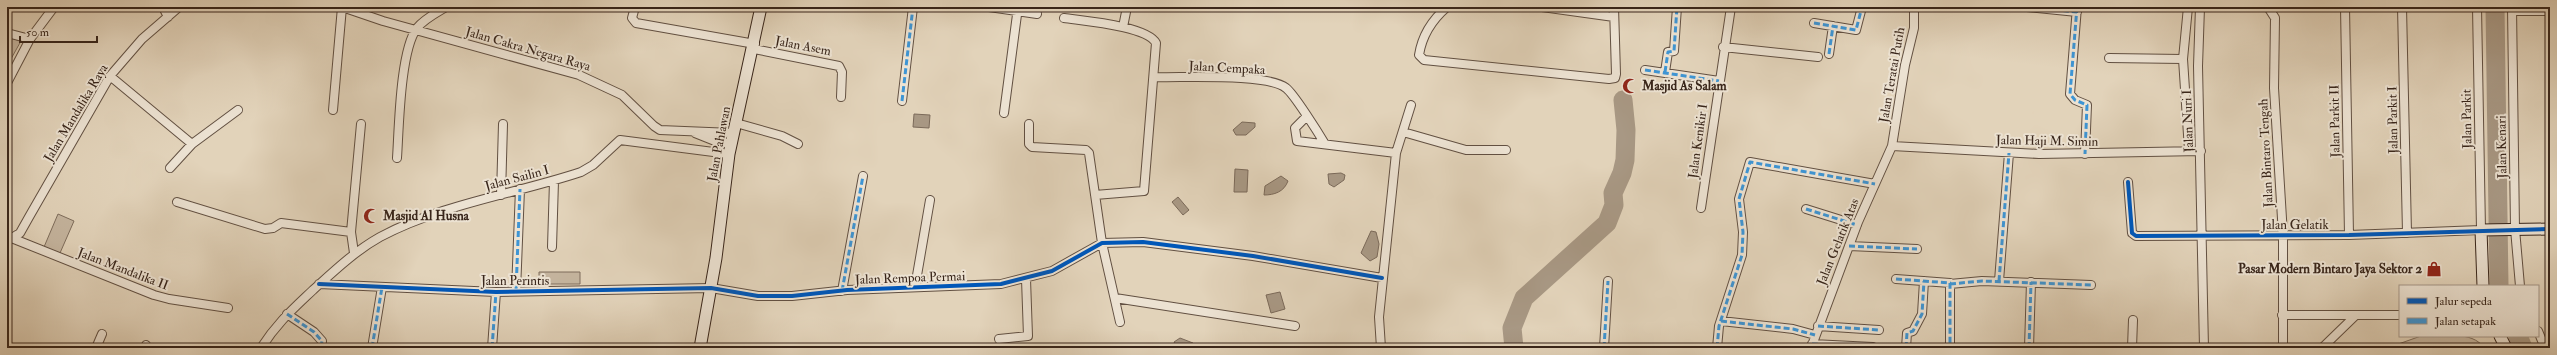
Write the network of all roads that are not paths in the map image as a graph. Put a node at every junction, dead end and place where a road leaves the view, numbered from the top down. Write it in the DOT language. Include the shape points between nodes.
graph roads {
  1 [pos="54,7"];
  2 [pos="163,7"];
  3 [pos="179,7"];
  4 [pos="342,7"];
  5 [pos="446,7"];
  6 [pos="635,7"];
  7 [pos="762,7"];
  8 [pos="913,7"];
  9 [pos="989,7"];
  10 [pos="1127,7"];
  11 [pos="1447,7"];
  12 [pos="1542,7"];
  13 [pos="1677,7"];
  14 [pos="1731,7"];
  15 [pos="1862,7"];
  16 [pos="1914,7"];
  17 [pos="2027,7"];
  18 [pos="2188,7"];
  19 [pos="2200,7"];
  20 [pos="2268,7"];
  21 [pos="2345,7"];
  22 [pos="2402,7"];
  23 [pos="2477,7"];
  24 [pos="1018,9"];
  25 [pos="2077,9"];
  26 [pos="2512,9"];
  27 [pos="1612,10"];
  28 [pos="2550,11"];
  29 [pos="1037,14"];
  30 [pos="168,17"];
  31 [pos="1064,18"];
  32 [pos="1814,23"];
  33 [pos="1833,26"];
  34 [pos="1123,27"];
  35 [pos="416,29"];
  36 [pos="7,33"];
  37 [pos="30,39"];
  38 [pos="754,47"];
  39 [pos="1724,47"];
  40 [pos="1829,54"];
  41 [pos="1818,57"];
  42 [pos="2109,58"];
  43 [pos="2183,58"];
  44 [pos="1645,70"];
  45 [pos="1665,72"];
  46 [pos="110,76"];
  47 [pos="1155,77"];
  48 [pos="1720,81"];
  49 [pos="7,83"];
  50 [pos="840,97"];
  51 [pos="902,101"];
  52 [pos="1411,105"];
  53 [pos="238,110"];
  54 [pos="333,110"];
  55 [pos="1004,113"];
  56 [pos="1306,117"];
  57 [pos="361,124"];
  58 [pos="503,124"];
  59 [pos="1029,124"];
  60 [pos="1403,132"];
  61 [pos="732,138"];
  62 [pos="192,144"];
  63 [pos="798,144"];
  64 [pos="1325,144"];
  65 [pos="1892,146"];
  66 [pos="1506,150"];
  67 [pos="2190,150"];
  68 [pos="2201,151"];
  69 [pos="1396,153"];
  70 [pos="2009,153"];
  71 [pos="2085,154"];
  72 [pos="397,158"];
  73 [pos="170,168"];
  74 [pos="863,176"];
  75 [pos="554,181"];
  76 [pos="2128,182"];
  77 [pos="1874,184"];
  78 [pos="520,190"];
  79 [pos="502,195"];
  80 [pos="1095,195"];
  81 [pos="930,200"];
  82 [pos="177,202"];
  83 [pos="1701,208"];
  84 [pos="1806,209"];
  85 [pos="1857,225"];
  86 [pos="2513,229"];
  87 [pos="2550,229"];
  88 [pos="2485,230"];
  89 [pos="351,232"];
  90 [pos="2407,233"];
  91 [pos="2203,235"];
  92 [pos="2283,235"];
  93 [pos="2349,235"];
  94 [pos="10,240"];
  95 [pos="1102,243"];
  96 [pos="1849,246"];
  97 [pos="552,247"];
  98 [pos="1917,249"];
  99 [pos="354,253"];
  100 [pos="1382,278"];
  101 [pos="1026,279"];
  102 [pos="1896,279"];
  103 [pos="1608,281"];
  104 [pos="1924,281"];
  105 [pos="1999,281"];
  106 [pos="2031,282"];
  107 [pos="319,284"];
  108 [pos="1950,284"];
  109 [pos="2092,285"];
  110 [pos="2483,285"];
  111 [pos="2520,285"];
  112 [pos="382,287"];
  113 [pos="915,287"];
  114 [pos="710,288"];
  115 [pos="516,291"];
  116 [pos="842,291"];
  117 [pos="496,292"];
  118 [pos="1115,298"];
  119 [pos="228,308"];
  120 [pos="287,314"];
  121 [pos="2282,315"];
  122 [pos="2399,315"];
  123 [pos="2355,316"];
  124 [pos="2133,320"];
  125 [pos="1721,321"];
  126 [pos="1120,322"];
  127 [pos="1295,326"];
  128 [pos="1818,326"];
  129 [pos="1880,330"];
  130 [pos="2539,333"];
  131 [pos="102,334"];
  132 [pos="1815,335"];
  133 [pos="2500,337"];
  134 [pos="999,339"];
  135 [pos="1811,346"];
  136 [pos="1873,347"];
  137 [pos="96,348"];
  138 [pos="261,348"];
  139 [pos="321,348"];
  140 [pos="372,348"];
  141 [pos="492,348"];
  142 [pos="700,348"];
  143 [pos="1381,348"];
  144 [pos="1604,348"];
  145 [pos="1717,348"];
  146 [pos="1906,348"];
  147 [pos="1950,348"];
  148 [pos="2029,348"];
  149 [pos="2132,348"];
  150 [pos="2204,348"];
  151 [pos="2283,348"];
  152 [pos="2322,348"];
  153 [pos="2506,348"];
  154 [pos="2545,348"];
  1 -- 37 [label="street"];
  2 -- 30 [label="street"];
  3 -- 30 [label="street, Jalan Mandalika Raya"];
  4 -- 35 [label="street, Jalan Cakra Negara Raya" via="368,17"];
  4 -- 54 [label="street"];
  5 -- 35 [label="street" via="427,18"];
  6 -- 38 [label="street" via="632,18 636,23"];
  7 -- 38 [label="main road, Jalan Pahlawan"];
  8 -- 51 [label="street"];
  9 -- 24 [label="street"];
  10 -- 34 [label="street"];
  11 -- 27 [label="street" via="1433,22 1424,39 1419,55 1424,60 1609,79 1615,78 1616,74"];
  12 -- 27 [label="street"];
  13 -- 45 [label="street" via="1674,51 1668,52"];
  14 -- 39 [label="street, Jalan Kenikir I"];
  15 -- 33 [label="street" via="1856,30"];
  16 -- 65 [label="street, Jalan Teratai Putih" via="1914,28 1904,65"];
  17 -- 25 [label="street"];
  18 -- 43 [label="street"];
  19 -- 68 [label="street, Jalan Nuri I" via="2198,66"];
  20 -- 92 [label="street, Jalan Bintaro Tengah" via="2275,18 2274,88"];
  21 -- 93 [label="street, Jalan Parkit II"];
  22 -- 90 [label="street, Jalan Parkit I"];
  23 -- 88 [label="street, Jalan Parkit"];
  24 -- 29 [label="street"];
  24 -- 55 [label="street"];
  25 -- 71 [label="street" via="2070,94 2075,100 2087,105"];
  26 -- 28 [label="street"];
  26 -- 86 [label="street, Jalan Kenari"];
  30 -- 46 [label="street, Jalan Mandalika Raya" via="142,39"];
  31 -- 34 [label="street"];
  32 -- 33 [label="street"];
  33 -- 40 [label="street"];
  34 -- 47 [label="street" via="1150,36 1155,42"];
  35 -- 61 [label="street, Jalan Cakra Negara Raya" via="580,75 622,95 658,129 717,131"];
  35 -- 72 [label="street" via="406,63"];
  36 -- 37 [label="street"];
  37 -- 49 [label="street"];
  38 -- 50 [label="street, Jalan Asem" via="839,66 842,72"];
  38 -- 61 [label="main road, Jalan Pahlawan"];
  39 -- 41 [label="street"];
  39 -- 48 [label="street, Jalan Kenikir I"];
  42 -- 43 [label="street"];
  43 -- 67 [label="street"];
  44 -- 45 [label="street"];
  45 -- 48 [label="street"];
  46 -- 62 [label="street"];
  46 -- 94 [label="street, Jalan Mandalika Raya" via="29,217"];
  47 -- 56 [label="street, Jalan Cempaka" via="1272,82 1287,89"];
  47 -- 80 [label="street" via="1144,192"];
  48 -- 83 [label="street, Jalan Kenikir I"];
  52 -- 60 [label="street"];
  53 -- 62 [label="street"];
  56 -- 64 [label="street, Jalan Cempaka"];
  56 -- 64 [label="street" via="1295,128 1297,141"];
  57 -- 89 [label="street"];
  58 -- 79 [label="street"];
  59 -- 80 [label="street" via="1029,144 1032,147 1088,151"];
  60 -- 66 [label="street" via="1466,150"];
  60 -- 69 [label="street"];
  61 -- 63 [label="street" via="782,136"];
  61 -- 75 [label="street, Jalan Sailin I" via="620,140 593,165"];
  61 -- 114 [label="main road, Jalan Pahlawan"];
  62 -- 73 [label="street"];
  64 -- 69 [label="street"];
  65 -- 70 [label="street, Jalan Haji M. Simin"];
  65 -- 77 [label="street, Jalan Gelatik Atas"];
  67 -- 68 [label="street, Jalan Haji M. Simin"];
  67 -- 71 [label="street, Jalan Haji M. Simin"];
  68 -- 91 [label="street, Jalan Nuri I"];
  69 -- 100 [label="street"];
  70 -- 71 [label="street, Jalan Haji M. Simin"];
  70 -- 105 [label="street"];
  74 -- 116 [label="street"];
  75 -- 78 [label="street, Jalan Sailin I"];
  75 -- 97 [label="street"];
  76 -- 91 [label="street, Jalan Gelatik" via="2134,234"];
  77 -- 85 [label="street, Jalan Gelatik Atas"];
  77 -- 125 [label="street" via="1750,162 1739,199 1743,232 1742,255"];
  78 -- 79 [label="street, Jalan Sailin I"];
  78 -- 115 [label="street"];
  79 -- 99 [label="street, Jalan Sailin I" via="445,210 380,237"];
  80 -- 95 [label="street"];
  81 -- 113 [label="street"];
  82 -- 89 [label="street" via="265,229 273,228 280,223"];
  84 -- 85 [label="street"];
  85 -- 96 [label="street, Jalan Gelatik Atas"];
  86 -- 87 [label="main road, Jalan Gelatik"];
  86 -- 88 [label="main road, Jalan Gelatik"];
  86 -- 111 [label="street, Jalan Kenari"];
  88 -- 90 [label="street, Jalan Gelatik"];
  88 -- 110 [label="main road"];
  89 -- 99 [label="street"];
  90 -- 93 [label="street, Jalan Gelatik"];
  91 -- 92 [label="street, Jalan Gelatik"];
  91 -- 150 [label="street, Jalan Nuri I"];
  92 -- 93 [label="street, Jalan Gelatik"];
  92 -- 121 [label="street, Jalan Bintaro Tengah"];
  94 -- 119 [label="street, Jalan Mandalika II" via="154,295"];
  95 -- 100 [label="street" via="1143,242 1253,256"];
  95 -- 101 [label="street, Jalan Rempoa Permai" via="1052,271"];
  95 -- 118 [label="street"];
  96 -- 98 [label="street"];
  96 -- 128 [label="street, Jalan Gelatik Atas"];
  99 -- 107 [label="street, Jalan Sailin I"];
  100 -- 143 [label="street" via="1379,317"];
  101 -- 113 [label="street, Jalan Rempoa Permai" via="1002,284"];
  101 -- 134 [label="street" via="1028,336"];
  102 -- 104 [label="street"];
  103 -- 144 [label="street"];
  104 -- 108 [label="street"];
  104 -- 146 [label="street" via="1922,314 1913,331 1908,332"];
  105 -- 106 [label="street"];
  105 -- 108 [label="street"];
  106 -- 109 [label="street"];
  106 -- 148 [label="street"];
  107 -- 112 [label="street, Jalan Perintis"];
  107 -- 120 [label="street, Jalan Sailin I"];
  108 -- 147 [label="street"];
  112 -- 117 [label="street, Jalan Perintis"];
  112 -- 140 [label="street"];
  113 -- 116 [label="street, Jalan Rempoa Permai"];
  114 -- 115 [label="street, Jalan Perintis"];
  114 -- 116 [label="street, Jalan Rempoa Permai" via="765,296"];
  114 -- 142 [label="main road, Jalan Pahlawan"];
  115 -- 117 [label="street, Jalan Perintis"];
  117 -- 141 [label="street"];
  118 -- 126 [label="street"];
  118 -- 127 [label="street"];
  120 -- 138 [label="street, Jalan Sailin I" via="276,325"];
  120 -- 139 [label="street" via="314,332 322,341"];
  121 -- 123 [label="street"];
  121 -- 151 [label="street, Jalan Bintaro Tengah"];
  122 -- 123 [label="street"];
  123 -- 152 [label="street"];
  124 -- 149 [label="street"];
  125 -- 132 [label="street" via="1793,329"];
  125 -- 145 [label="street"];
  128 -- 129 [label="street"];
  128 -- 132 [label="street, Jalan Gelatik Atas"];
  130 -- 154 [label="street"];
  131 -- 137 [label="street"];
  132 -- 135 [label="street, Jalan Gelatik Atas"];
  133 -- 153 [label="main road"];
  135 -- 136 [label="street"];
}
